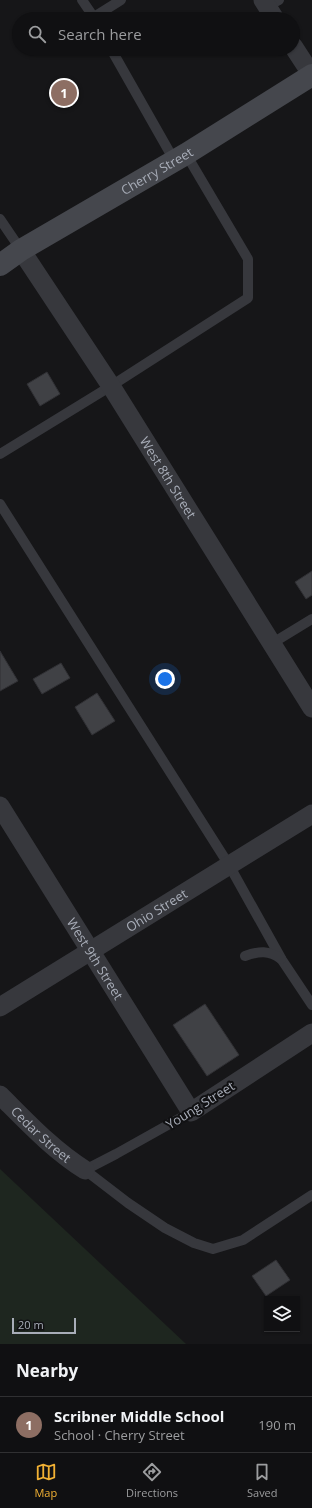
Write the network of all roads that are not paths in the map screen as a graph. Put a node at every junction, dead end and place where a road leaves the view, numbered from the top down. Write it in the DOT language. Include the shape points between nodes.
graph roads {
  1 [pos="82,0"];
  2 [pos="121,0"];
  3 [pos="90,12"];
  4 [pos="103,12"];
  5 [pos="115,56"];
  6 [pos="300,56"];
  7 [pos="312,75"];
  8 [pos="180,157"];
  9 [pos="0,219"];
  10 [pos="21,250"];
  11 [pos="0,265"];
  12 [pos="111,386"];
  13 [pos="0,454"];
  14 [pos="0,504"];
  15 [pos="312,619"];
  16 [pos="272,644"];
  17 [pos="312,708"];
  18 [pos="0,806"];
  19 [pos="312,814"];
  20 [pos="229,865"];
  21 [pos="91,952"];
  22 [pos="245,956"];
  23 [pos="282,960"];
  24 [pos="312,1005"];
  25 [pos="0,1007"];
  26 [pos="312,1033"];
  27 [pos="0,1095"];
  28 [pos="191,1112"];
  29 [pos="85,1170"];
  30 [pos="312,1195"];
  1 -- 3 [label="lane"];
  2 -- 4 [label="lane"];
  5 -- 8 [label="lane"];
  6 -- 7 [label="street"];
  7 -- 8 [label="street, Cherry Street"];
  8 -- 10 [label="street, Cherry Street"];
  8 -- 12 [label="lane" via="248,259 248,298"];
  9 -- 10 [label="lane"];
  10 -- 11 [label="street, Cherry Street"];
  10 -- 12 [label="street, West 8th Street"];
  12 -- 13 [label="lane"];
  12 -- 16 [label="street, West 8th Street"];
  14 -- 20 [label="lane"];
  15 -- 16 [label="lane"];
  16 -- 17 [label="street, West 8th Street"];
  18 -- 21 [label="street, West 9th Street"];
  19 -- 20 [label="street, Ohio Street"];
  20 -- 21 [label="street, Ohio Street"];
  20 -- 23 [label="lane"];
  21 -- 25 [label="street, Ohio Street"];
  21 -- 28 [label="street, West 9th Street"];
  22 -- 23 [label="lane" via="266,952 275,954"];
  23 -- 24 [label="lane"];
  26 -- 28 [label="street, Young Street"];
  27 -- 29 [label="street, Cedar Street" via="52,1146"];
  28 -- 29 [label="lane, Young Street"];
  29 -- 30 [label="lane" via="165,1228 194,1243 213,1249 243,1240"];
}
